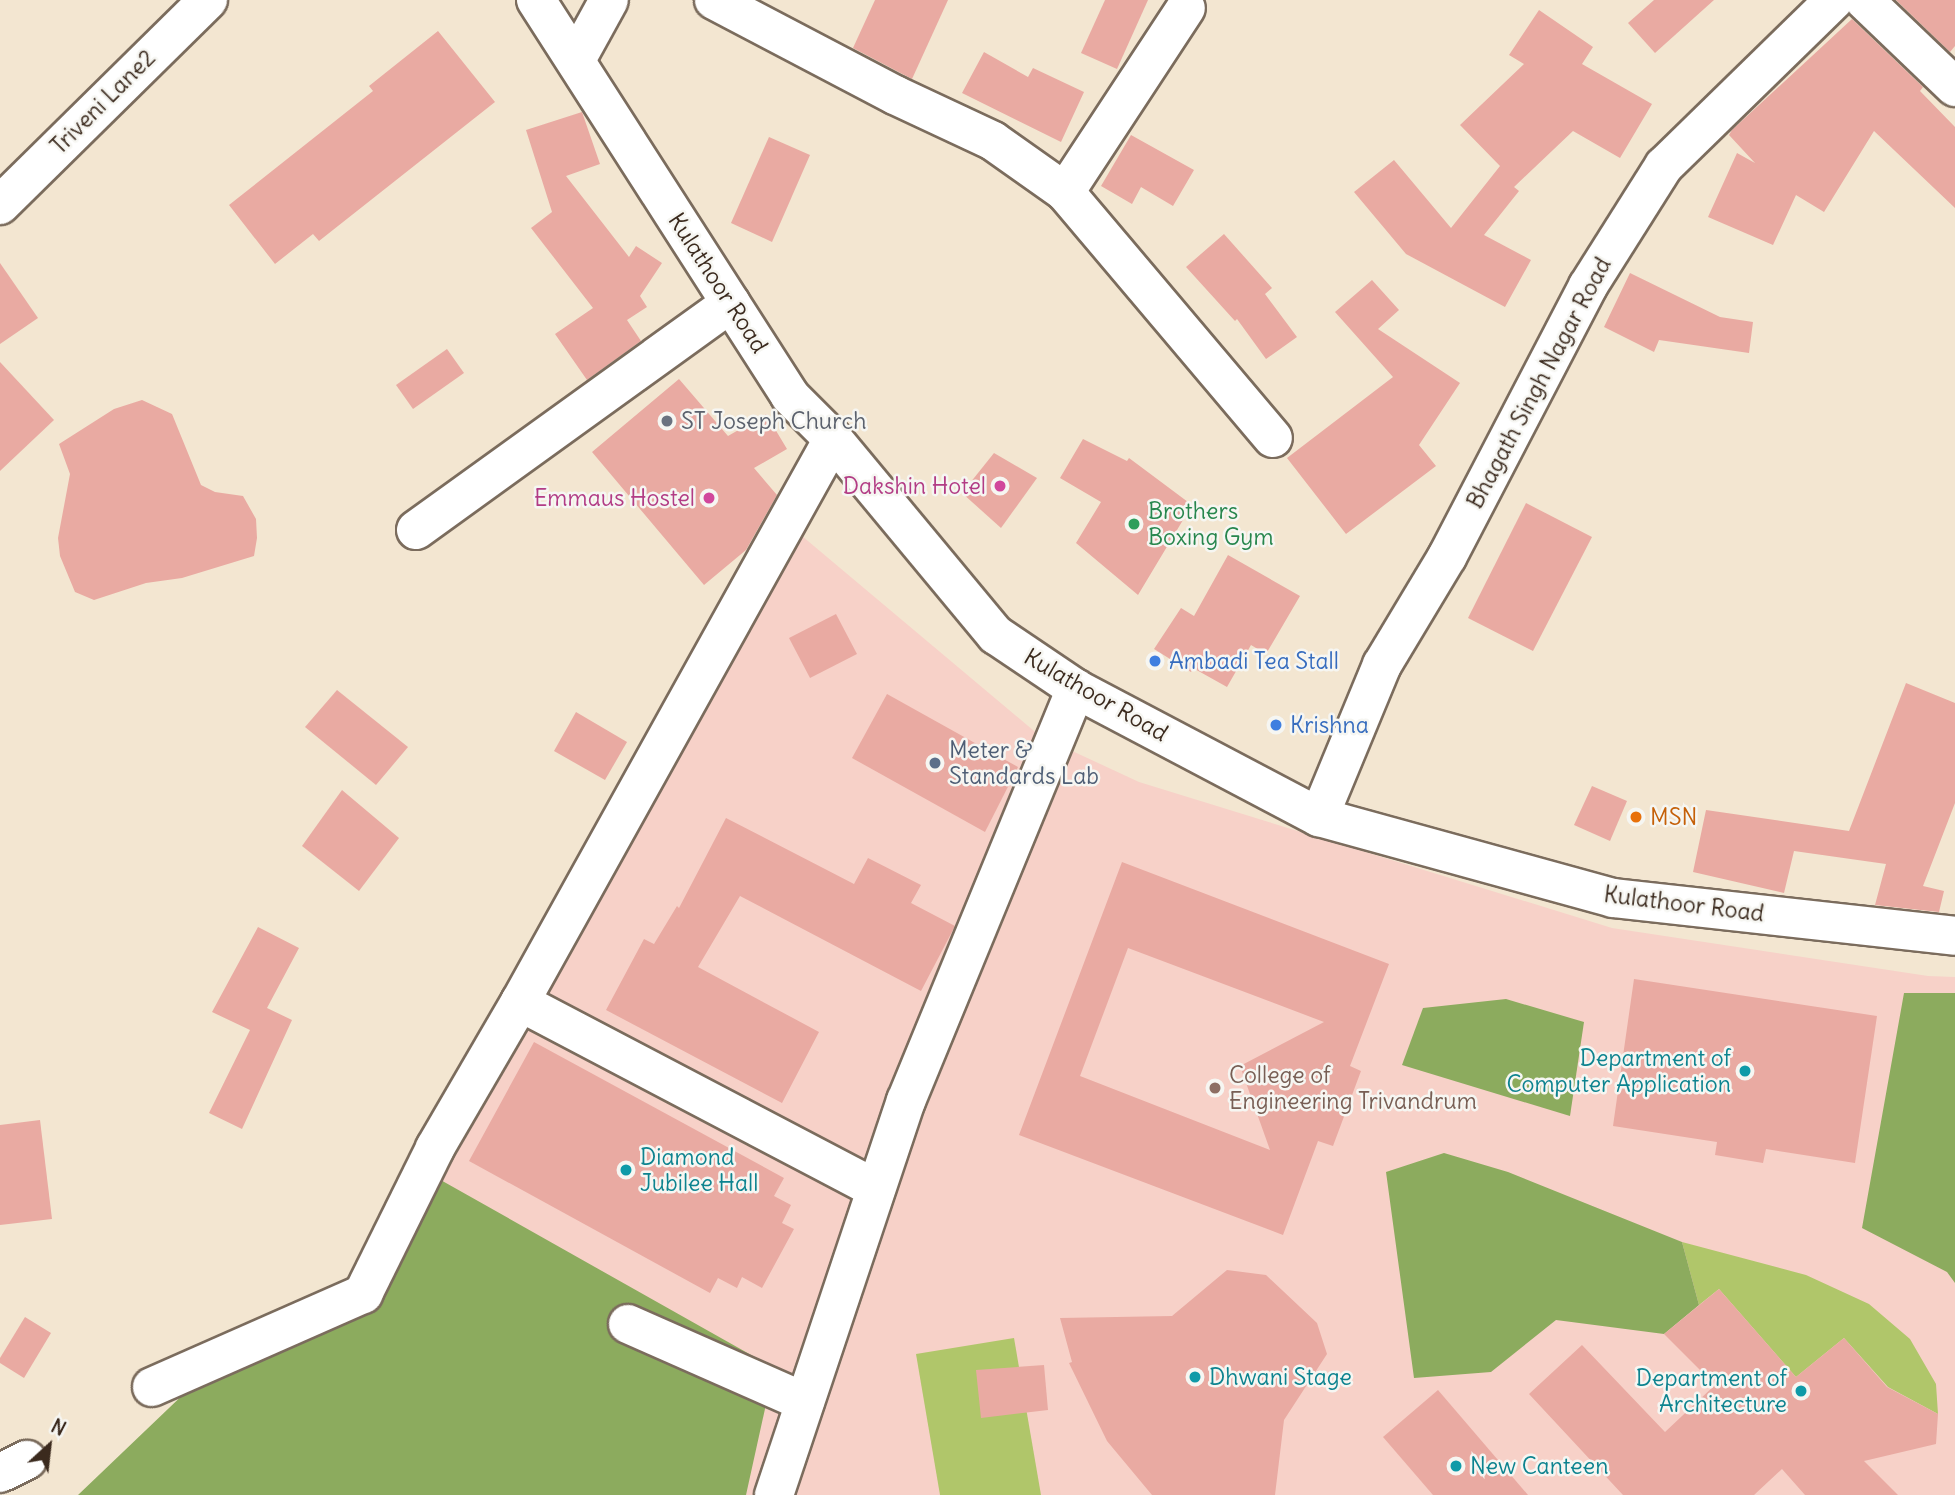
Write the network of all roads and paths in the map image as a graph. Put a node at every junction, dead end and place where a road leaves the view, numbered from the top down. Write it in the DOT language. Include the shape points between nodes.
graph roads {
  1 [pos="208,0"];
  2 [pos="536,0"];
  3 [pos="609,0"];
  4 [pos="714,0"];
  5 [pos="1834,0"];
  6 [pos="1864,0"];
  7 [pos="1186,8"];
  8 [pos="576,61"];
  9 [pos="1955,87"];
  10 [pos="1065,192"];
  11 [pos="0,205"];
  12 [pos="731,303"];
  13 [pos="1273,438"];
  14 [pos="833,439"];
  15 [pos="416,530"];
  16 [pos="1076,689"];
  17 [pos="1319,817"];
  18 [pos="1955,936"];
  19 [pos="520,1002"];
  20 [pos="876,1189"];
  21 [pos="628,1324"];
  22 [pos="152,1387"];
  23 [pos="805,1402"];
  24 [pos="774,1495"];
  1 -- 11 [label="street, Triveni Lane2"];
  2 -- 8 [label="street, Kulathoor Road"];
  3 -- 8 [label="street"];
  4 -- 10 [label="street" via="993,141"];
  5 -- 17 [label="street, Bhagath Singh Nagar Road" via="1664,166 1588,286 1447,557 1382,665"];
  6 -- 9 [label="street"];
  7 -- 10 [label="street"];
  8 -- 12 [label="street, Kulathoor Road"];
  10 -- 13 [label="street"];
  12 -- 14 [label="street, Kulathoor Road" via="790,396"];
  12 -- 15 [label="street"];
  14 -- 16 [label="street, Kulathoor Road" via="996,635"];
  14 -- 19 [label="street"];
  16 -- 17 [label="street, Kulathoor Road"];
  16 -- 20 [label="street" via="905,1101"];
  17 -- 18 [label="street, Kulathoor Road" via="1613,898"];
  19 -- 20 [label="street"];
  19 -- 22 [label="street" via="436,1148 363,1294"];
  20 -- 23 [label="street"];
  21 -- 23 [label="street"];
  23 -- 24 [label="street"];
}
